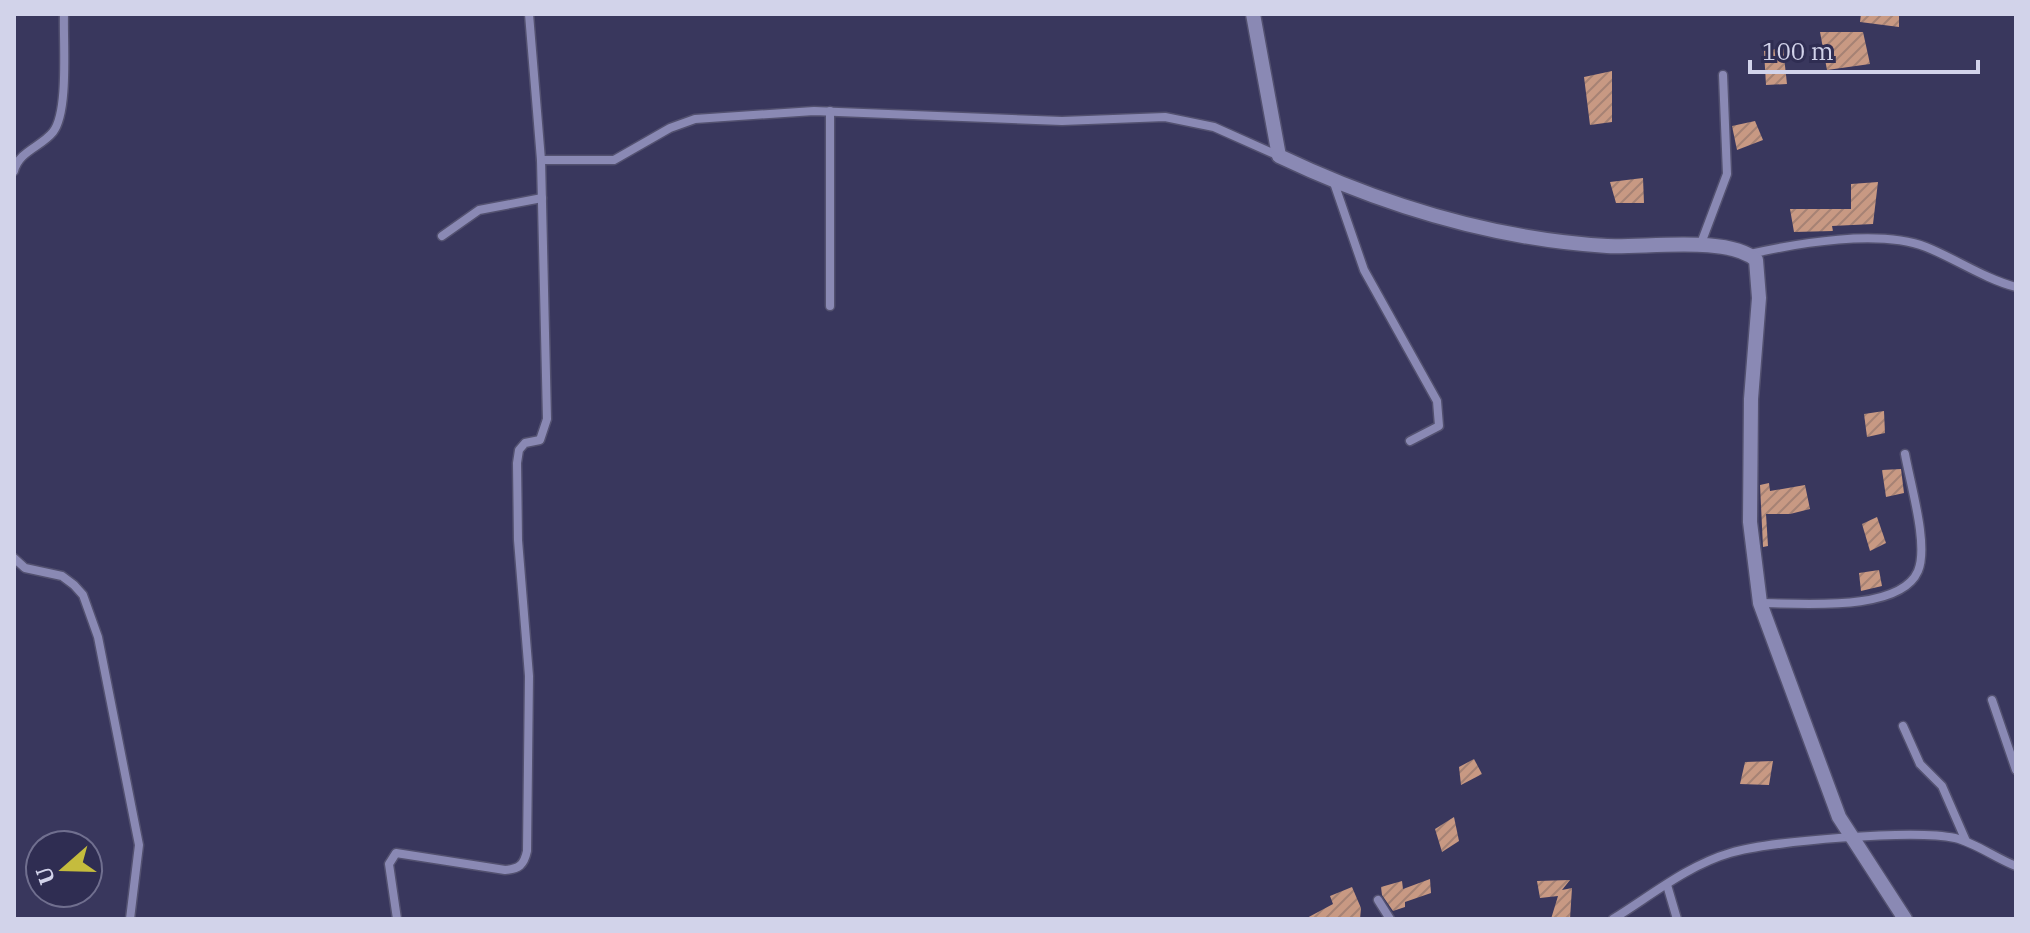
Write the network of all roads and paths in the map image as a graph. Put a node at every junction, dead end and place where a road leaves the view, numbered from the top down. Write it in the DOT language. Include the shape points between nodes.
graph roads {
  1 [pos="64,14"];
  2 [pos="529,14"];
  3 [pos="1253,14"];
  4 [pos="1723,75"];
  5 [pos="830,111"];
  6 [pos="1279,156"];
  7 [pos="541,160"];
  8 [pos="14,171"];
  9 [pos="1333,180"];
  10 [pos="542,198"];
  11 [pos="442,236"];
  12 [pos="1699,246"];
  13 [pos="1750,254"];
  14 [pos="2016,287"];
  15 [pos="830,306"];
  16 [pos="1410,441"];
  17 [pos="1905,454"];
  18 [pos="14,558"];
  19 [pos="1760,603"];
  20 [pos="1992,700"];
  21 [pos="1903,726"];
  22 [pos="2016,770"];
  23 [pos="1849,838"];
  24 [pos="1966,841"];
  25 [pos="2016,866"];
  26 [pos="1667,885"];
  27 [pos="1378,900"];
  28 [pos="130,919"];
  29 [pos="397,919"];
  30 [pos="1390,919"];
  31 [pos="1613,919"];
  32 [pos="1677,919"];
  33 [pos="1905,919"];
  1 -- 8 [label="street" via="58,123"];
  2 -- 7 [label="street"];
  3 -- 6 [label="street"];
  4 -- 12 [label="street" via="1727,174"];
  5 -- 6 [label="street" via="1062,121 1165,117 1214,127"];
  5 -- 7 [label="street" via="695,119 614,160"];
  5 -- 15 [label="street"];
  6 -- 9 [label="street"];
  7 -- 10 [label="street"];
  9 -- 12 [label="street" via="1483,229 1583,244"];
  9 -- 16 [label="street" via="1364,270 1437,401 1439,426"];
  10 -- 11 [label="street" via="479,210"];
  10 -- 29 [label="street" via="547,419 540,440 525,443 517,463 529,676 527,851 516,869 505,870 396,853 389,864"];
  12 -- 13 [label="street"];
  13 -- 14 [label="street" via="1817,240 1906,242"];
  13 -- 19 [label="street" via="1759,280 1750,464 1752,554"];
  17 -- 19 [label="street" via="1921,543 1918,571 1904,589 1865,601"];
  18 -- 28 [label="street" via="33,572 62,576 74,585 98,637 139,845"];
  19 -- 23 [label="street"];
  20 -- 22 [label="street"];
  21 -- 24 [label="street" via="1920,764 1942,786"];
  23 -- 24 [label="street"];
  23 -- 26 [label="street" via="1731,852"];
  23 -- 33 [label="street"];
  24 -- 25 [label="street"];
  26 -- 31 [label="street"];
  26 -- 32 [label="street"];
  27 -- 30 [label="street"];
}
